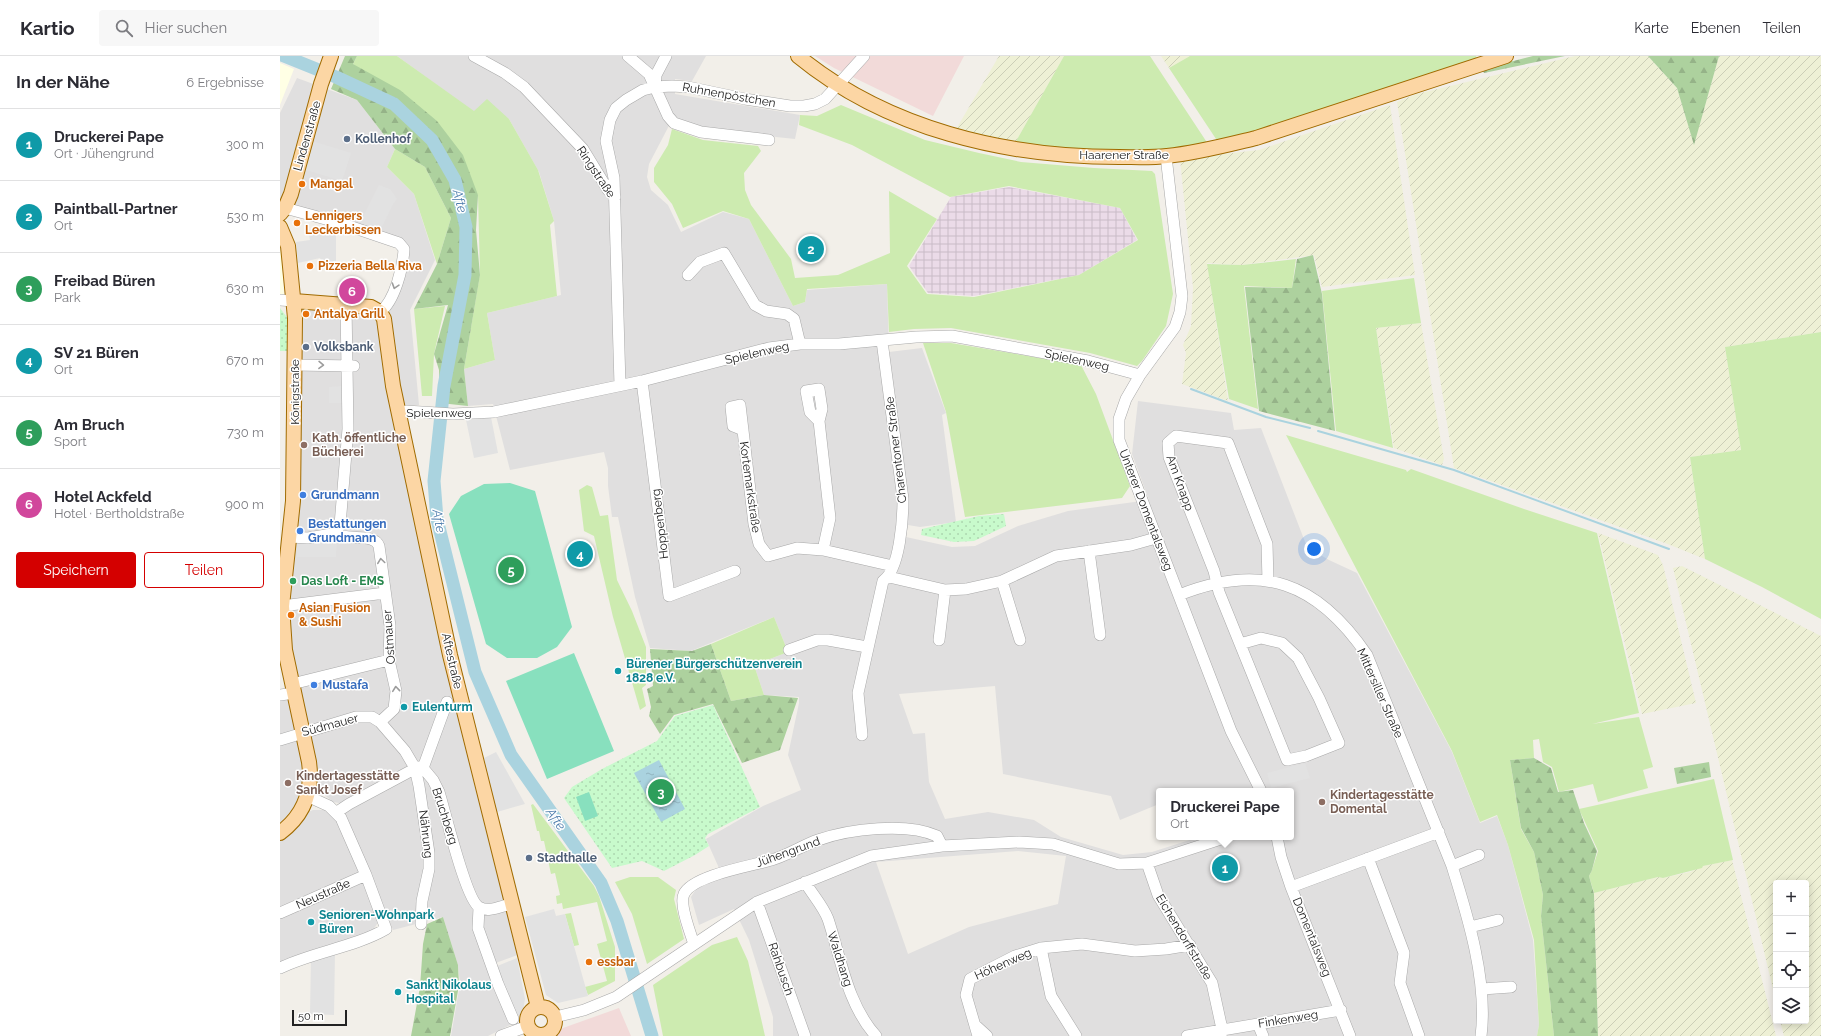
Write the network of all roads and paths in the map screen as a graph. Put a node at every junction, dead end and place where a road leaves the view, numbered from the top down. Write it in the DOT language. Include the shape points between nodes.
graph roads {
  1 [pos="474,56"];
  2 [pos="628,56"];
  3 [pos="666,56"];
  4 [pos="798,56"];
  5 [pos="864,56"];
  6 [pos="1506,56"];
  7 [pos="331,57"];
  8 [pos="838,85"];
  9 [pos="655,87"];
  10 [pos="769,140"];
  11 [pos="1166,156"];
  12 [pos="615,197"];
  13 [pos="283,211"];
  14 [pos="280,227"];
  15 [pos="688,275"];
  16 [pos="287,301"];
  17 [pos="346,305"];
  18 [pos="380,312"];
  19 [pos="882,342"];
  20 [pos="800,344"];
  21 [pos="295,365"];
  22 [pos="351,366"];
  23 [pos="1140,375"];
  24 [pos="642,381"];
  25 [pos="620,385"];
  26 [pos="399,413"];
  27 [pos="818,421"];
  28 [pos="743,430"];
  29 [pos="335,533"];
  30 [pos="290,537"];
  31 [pos="1156,538"];
  32 [pos="823,550"];
  33 [pos="1089,551"];
  34 [pos="893,566"];
  35 [pos="735,571"];
  36 [pos="888,577"];
  37 [pos="282,578"];
  38 [pos="1002,581"];
  39 [pos="1268,581"];
  40 [pos="1216,582"];
  41 [pos="945,590"];
  42 [pos="385,593"];
  43 [pos="1179,595"];
  44 [pos="281,606"];
  45 [pos="1100,635"];
  46 [pos="939,640"];
  47 [pos="1020,640"];
  48 [pos="1240,644"];
  49 [pos="867,647"];
  50 [pos="790,650"];
  51 [pos="389,660"];
  52 [pos="293,689"];
  53 [pos="280,695"];
  54 [pos="447,702"];
  55 [pos="380,722"];
  56 [pos="303,732"];
  57 [pos="862,735"];
  58 [pos="280,740"];
  59 [pos="419,768"];
  60 [pos="1260,788"];
  61 [pos="308,796"];
  62 [pos="337,812"];
  63 [pos="1439,832"];
  64 [pos="280,833"];
  65 [pos="1219,840"];
  66 [pos="1277,840"];
  67 [pos="942,846"];
  68 [pos="1479,855"];
  69 [pos="1368,858"];
  70 [pos="1147,863"];
  71 [pos="1452,866"];
  72 [pos="366,875"];
  73 [pos="805,882"];
  74 [pos="1292,887"];
  75 [pos="757,902"];
  76 [pos="511,904"];
  77 [pos="479,908"];
  78 [pos="280,913"];
  79 [pos="1498,920"];
  80 [pos="421,924"];
  81 [pos="1470,927"];
  82 [pos="694,944"];
  83 [pos="1190,945"];
  84 [pos="1041,948"];
  85 [pos="280,968"];
  86 [pos="1511,987"];
  87 [pos="1482,989"];
  88 [pos="538,1007"];
  89 [pos="1341,1010"];
  90 [pos="554,1017"];
  91 [pos="513,1018"];
  92 [pos="1258,1024"];
  93 [pos="528,1026"];
  94 [pos="977,1030"];
  95 [pos="1222,1033"];
  96 [pos="545,1035"];
  97 [pos="501,1036"];
  98 [pos="805,1036"];
  99 [pos="876,1036"];
  100 [pos="988,1036"];
  101 [pos="1076,1036"];
  102 [pos="1187,1036"];
  103 [pos="1263,1036"];
  104 [pos="1350,1036"];
  105 [pos="1419,1036"];
  106 [pos="1481,1036"];
  1 -- 12 [label="street, Ringstraße" via="524,86 583,149"];
  2 -- 9 [label="street" via="649,74"];
  3 -- 9 [label="street" via="656,75"];
  4 -- 8 [label="main road, Haarener Straße"];
  5 -- 8 [label="street, Ruhnenpöstchen"];
  6 -- 11 [label="main road, Haarener Straße" via="1256,138"];
  7 -- 13 [label="main road, Lindenstraße" via="321,84 291,194"];
  8 -- 9 [label="street, Ruhnenpöstchen" via="825,99 804,106 745,99 688,87"];
  8 -- 11 [label="main road, Haarener Straße" via="915,123 979,142 1022,150 1091,157"];
  9 -- 10 [label="street" via="668,116 674,123 701,132"];
  9 -- 12 [label="street" via="643,90 626,100 616,108 610,120 606,141 614,178"];
  11 -- 23 [label="street, Unterer Domentalsweg" via="1182,296 1175,327"];
  12 -- 25 [label="street, Ringstraße"];
  13 -- 18 [label="street, one-way" via="340,223 399,243 404,249 403,262 390,301"];
  14 -- 16 [label="main road, Königstraße" via="288,246"];
  15 -- 20 [label="street" via="700,262 724,253 755,305 766,311 787,314 794,319"];
  16 -- 17 [label="main road"];
  16 -- 21 [label="main road, Königstraße"];
  17 -- 18 [label="main road" via="371,307"];
  17 -- 22 [label="street"];
  18 -- 26 [label="main road, Aftestraße" via="384,319"];
  19 -- 20 [label="street, Spielenweg"];
  19 -- 23 [label="street, Spielenweg" via="916,337 952,336 1088,361"];
  19 -- 34 [label="street, Charentoner Straße" via="904,499"];
  20 -- 24 [label="street, Spielenweg" via="766,349"];
  21 -- 22 [label="street, one-way"];
  21 -- 30 [label="main road, Königstraße" via="295,471"];
  22 -- 29 [label="street" via="343,504 340,525"];
  23 -- 31 [label="street, Unterer Domentalsweg" via="1126,399 1119,419 1119,440"];
  24 -- 25 [label="street, Spielenweg"];
  24 -- 35 [label="street, Hoppenberg" via="668,596"];
  25 -- 26 [label="street, Spielenweg" via="494,412"];
  26 -- 76 [label="main road, Aftestraße" via="450,654"];
  27 -- 32 [label="street" via="830,518"];
  28 -- 32 [label="street, Kortemarkstraße" via="754,524 759,544 768,556 797,548"];
  29 -- 30 [label="street" via="313,537"];
  42 -- 29 [label="street, Ostmauer, one-way" via="377,542 371,539 343,537"];
  30 -- 37 [label="main road, Königstraße"];
  31 -- 33 [label="street" via="1131,545"];
  31 -- 43 [label="street, Unterer Domentalsweg"];
  32 -- 34 [label="street, Kortemarkstraße"];
  33 -- 38 [label="street" via="1056,556"];
  33 -- 45 [label="street"];
  34 -- 36 [label="street, Charentoner Straße"];
  36 -- 41 [label="street"];
  36 -- 49 [label="street, Charentoner Straße" via="883,581"];
  37 -- 44 [label="main road, Königstraße"];
  38 -- 41 [label="street" via="966,589"];
  38 -- 47 [label="street"];
  39 -- 40 [label="street, Mittersiller Straße"];
  39 -- 40 [label="street, Am Knapp" via="1267,544 1228,443 1176,436 1168,443 1169,456 1214,570"];
  39 -- 63 [label="street, Mittersiller Straße" via="1286,585 1309,595 1326,607 1354,636 1367,655"];
  40 -- 43 [label="street, Mittersiller Straße"];
  40 -- 48 [label="street"];
  41 -- 46 [label="street"];
  42 -- 44 [label="street"];
  42 -- 51 [label="street, Ostmauer" via="390,626"];
  43 -- 60 [label="street, Unterer Domentalsweg" via="1231,731"];
  44 -- 52 [label="main road, Königstraße" via="285,650"];
  48 -- 48 [label="street" via="1287,760 1306,756 1339,743 1298,658 1282,643 1261,638"];
  49 -- 50 [label="street" via="817,640"];
  49 -- 57 [label="street, Charentoner Straße" via="858,693"];
  51 -- 52 [label="street"];
  55 -- 51 [label="street, Ostmauer, one-way" via="391,712 396,701"];
  52 -- 53 [label="street"];
  52 -- 56 [label="main road, Königstraße"];
  54 -- 59 [label="street"];
  55 -- 56 [label="street, Südmauer" via="372,717 356,717"];
  55 -- 59 [label="street, Bruchberg"];
  56 -- 58 [label="street, Südmauer"];
  56 -- 61 [label="main road, Königstraße" via="310,772"];
  59 -- 62 [label="street"];
  59 -- 77 [label="street, Bruchberg" via="433,780 439,792 466,885"];
  59 -- 80 [label="street, Nährung" via="429,853"];
  61 -- 62 [label="street"];
  61 -- 64 [label="main road" via="299,814"];
  62 -- 72 [label="street" via="344,822"];
  63 -- 69 [label="street"];
  63 -- 71 [label="street, Mittersiller Straße"];
  65 -- 70 [label="street"];
  66 -- 74 [label="street, Domentalsweg"];
  67 -- 70 [label="street" via="1019,842 1053,844 1119,864"];
  67 -- 73 [label="street" via="871,856"];
  67 -- 82 [label="street, Jühengrund" via="937,836 916,830 848,833 818,840 770,861 724,872 693,884 684,894 683,905"];
  68 -- 71 [label="street"];
  69 -- 74 [label="street"];
  69 -- 105 [label="street" via="1404,953 1400,983"];
  70 -- 83 [label="street, Eichendorffstraße" via="1158,895"];
  71 -- 81 [label="street, Mittersiller Straße"];
  72 -- 78 [label="street, Neustraße"];
  72 -- 85 [label="street" via="386,929"];
  73 -- 75 [label="street"];
  73 -- 99 [label="street, Waldhang" via="827,917 846,982 859,1012"];
  74 -- 89 [label="street, Domentalsweg"];
  75 -- 82 [label="street"];
  75 -- 98 [label="street, Rahbusch"];
  76 -- 77 [label="street" via="491,909"];
  76 -- 88 [label="main road, Aftestraße"];
  77 -- 91 [label="street" via="478,928"];
  79 -- 81 [label="street"];
  81 -- 87 [label="street, Mittersiller Straße"];
  82 -- 90 [label="street" via="616,997 584,1010"];
  83 -- 84 [label="street, Höhenweg" via="1166,950 1135,951 1082,944"];
  83 -- 95 [label="street, Eichendorffstraße" via="1212,983"];
  84 -- 94 [label="street, Höhenweg" via="1015,956 970,979 966,995"];
  84 -- 101 [label="street" via="1050,996"];
  86 -- 87 [label="street"];
  87 -- 106 [label="street, Mittersiller Straße"];
  88 -- 90 [label="main road" via="550,1010"];
  88 -- 93 [label="main road" via="529,1014"];
  89 -- 92 [label="street, Finkenweg"];
  89 -- 104 [label="street, Domentalsweg"];
  90 -- 96 [label="main road" via="554,1026"];
  92 -- 95 [label="street, Finkenweg"];
  92 -- 103 [label="street"];
  93 -- 96 [label="main road" via="533,1032"];
  93 -- 97 [label="street"];
  94 -- 100 [label="street"];
  95 -- 102 [label="street, Finkenweg"];
}
